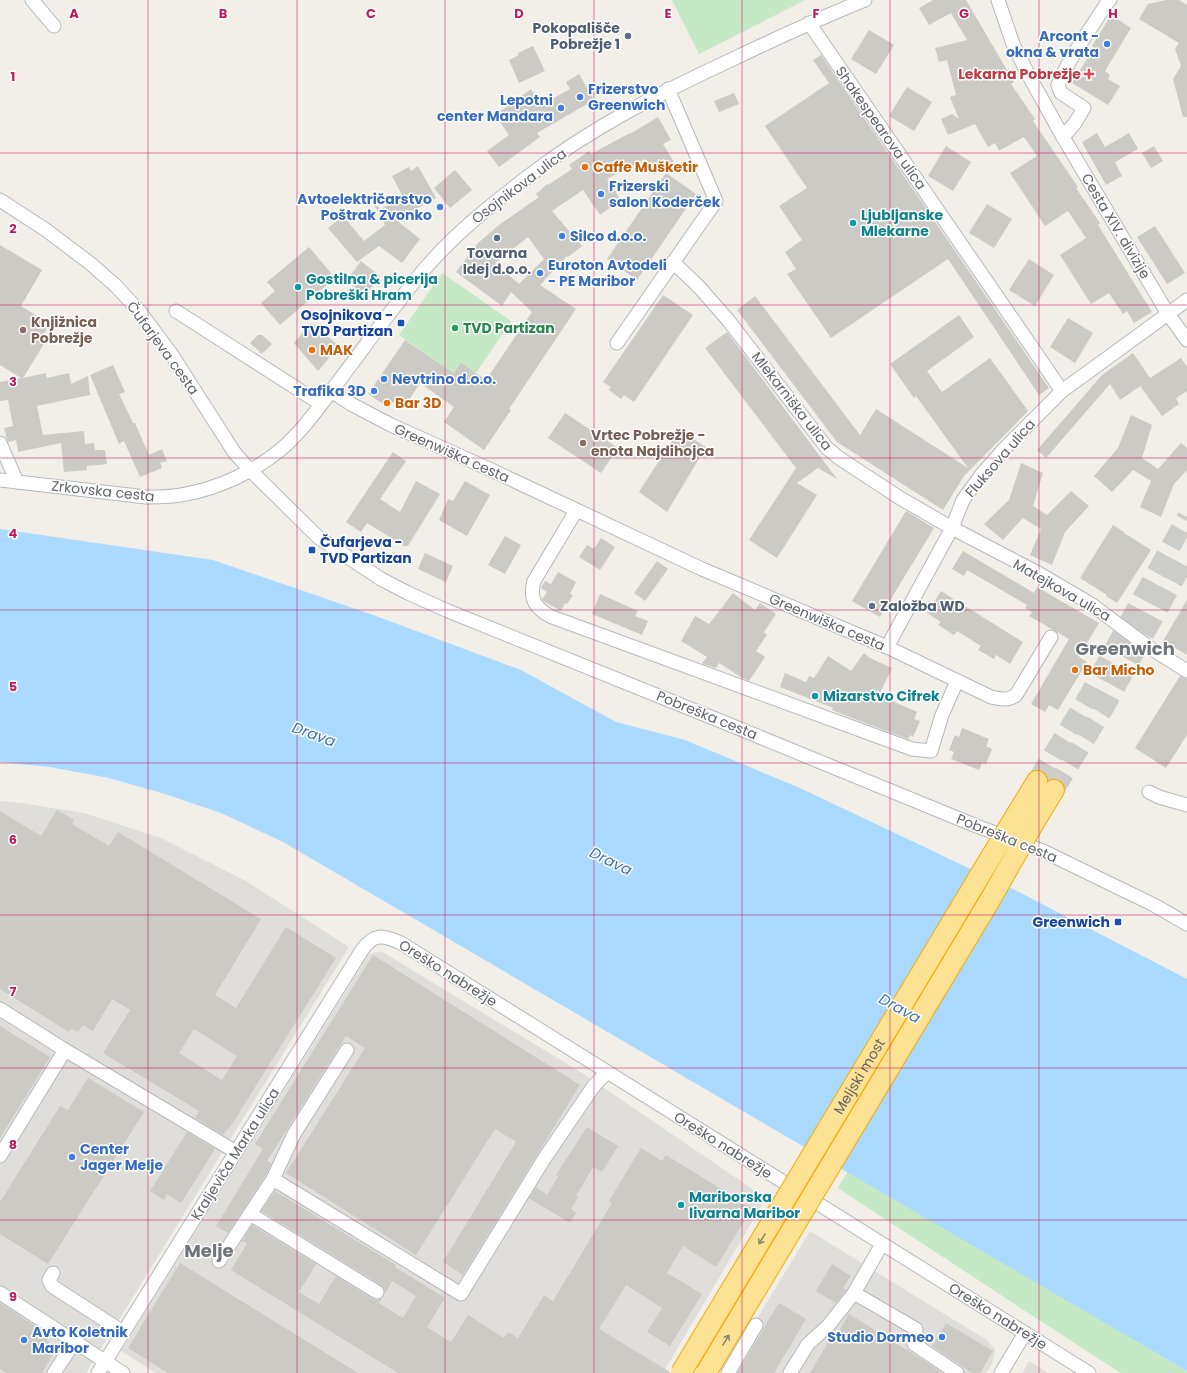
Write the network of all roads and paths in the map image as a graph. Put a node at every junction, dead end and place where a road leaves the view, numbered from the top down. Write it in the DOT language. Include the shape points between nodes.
graph roads {
  1 [pos="32,0"];
  2 [pos="865,0"];
  3 [pos="998,0"];
  4 [pos="1110,0"];
  5 [pos="809,23"];
  6 [pos="54,26"];
  7 [pos="668,89"];
  8 [pos="1063,137"];
  9 [pos="0,200"];
  10 [pos="673,262"];
  11 [pos="1187,300"];
  12 [pos="176,311"];
  13 [pos="1168,314"];
  14 [pos="1187,340"];
  15 [pos="617,343"];
  16 [pos="331,391"];
  17 [pos="1062,391"];
  18 [pos="321,404"];
  19 [pos="0,443"];
  20 [pos="250,470"];
  21 [pos="0,480"];
  22 [pos="17,482"];
  23 [pos="576,511"];
  24 [pos="952,528"];
  25 [pos="1051,637"];
  26 [pos="887,647"];
  27 [pos="1187,671"];
  28 [pos="957,681"];
  29 [pos="1045,785"];
  30 [pos="1149,792"];
  31 [pos="1187,805"];
  32 [pos="1027,816"];
  33 [pos="1012,839"];
  34 [pos="1187,924"];
  35 [pos="375,938"];
  36 [pos="0,1010"];
  37 [pos="64,1050"];
  38 [pos="347,1050"];
  39 [pos="607,1072"];
  40 [pos="236,1152"];
  41 [pos="0,1156"];
  42 [pos="272,1179"];
  43 [pos="801,1194"];
  44 [pos="250,1214"];
  45 [pos="882,1244"];
  46 [pos="219,1261"];
  47 [pos="53,1273"];
  48 [pos="376,1292"];
  49 [pos="0,1293"];
  50 [pos="854,1293"];
  51 [pos="756,1325"];
  52 [pos="123,1332"];
  53 [pos="1024,1333"];
  54 [pos="75,1341"];
  55 [pos="105,1361"];
  56 [pos="953,1372"];
  57 [pos="54,1373"];
  58 [pos="98,1373"];
  59 [pos="123,1373"];
  60 [pos="681,1373"];
  61 [pos="706,1373"];
  62 [pos="728,1373"];
  63 [pos="790,1373"];
  64 [pos="1001,1373"];
  65 [pos="1089,1373"];
  1 -- 6 [label="street"];
  2 -- 5 [label="street, Osojnikova ulica"];
  3 -- 8 [label="street, Cesta XIV. divizije" via="1013,44"];
  4 -- 8 [label="street" via="1058,85 1061,94 1084,108"];
  5 -- 7 [label="street, Osojnikova ulica"];
  5 -- 17 [label="street, Shakespearova ulica"];
  7 -- 10 [label="street" via="716,201"];
  7 -- 16 [label="street, Osojnikova ulica" via="555,157 458,233 406,291"];
  8 -- 13 [label="street, Cesta XIV. divizije"];
  9 -- 20 [label="street, Čufarjeva cesta" via="46,230 116,286 140,312 172,355 234,452"];
  10 -- 15 [label="street"];
  10 -- 24 [label="street, Mlekarniška ulica" via="728,320 827,448 851,467"];
  11 -- 13 [label="street"];
  12 -- 18 [label="street"];
  13 -- 14 [label="street, Cesta XIV. divizije"];
  13 -- 17 [label="street, Fluksova ulica"];
  16 -- 18 [label="street, Osojnikova ulica"];
  16 -- 23 [label="street, Greenwiška cesta" via="391,426"];
  17 -- 24 [label="street, Fluksova ulica" via="982,474 963,500"];
  18 -- 20 [label="street, Osojnikova ulica" via="300,431 279,451"];
  19 -- 22 [label="street"];
  20 -- 22 [label="street, Zrkovska cesta" via="218,485 186,494 167,496 146,497"];
  20 -- 33 [label="street, Pobreška cesta" via="319,538 408,594"];
  21 -- 22 [label="street, Zrkovska cesta"];
  23 -- 26 [label="street, Greenwiška cesta" via="702,569"];
  23 -- 28 [label="street" via="534,581 532,590 536,605 543,612 559,620 912,748 931,751 942,715"];
  24 -- 26 [label="street, Fluksova ulica"];
  24 -- 27 [label="street, Matejkova ulica" via="1091,604 1147,646"];
  25 -- 28 [label="street, Greenwiška cesta" via="1013,698 991,698"];
  26 -- 28 [label="street, Greenwiška cesta"];
  29 -- 32 [label="highway, Meljski most"];
  30 -- 31 [label="street" via="1159,798"];
  32 -- 60 [label="highway, Meljski most, one-way, bridge"];
  61 -- 32 [label="highway, Meljski most, one-way, bridge" via="990,900"];
  33 -- 34 [label="street, Pobreška cesta" via="1076,866"];
  33 -- 43 [label="street, Meljski most"];
  35 -- 39 [label="street, Oreško nabrežje" via="383,936 400,943"];
  35 -- 40 [label="street, Kraljeviča Marka ulica" via="362,950"];
  36 -- 37 [label="street"];
  37 -- 40 [label="street"];
  37 -- 41 [label="street"];
  38 -- 42 [label="street" via="294,1134"];
  39 -- 42 [label="street" via="593,1087 544,1159 461,1294"];
  39 -- 43 [label="street, Oreško nabrežje"];
  40 -- 52 [label="street, Kraljeviča Marka ulica"];
  42 -- 44 [label="street"];
  43 -- 45 [label="street, Oreško nabrežje"];
  44 -- 46 [label="street"];
  44 -- 48 [label="street"];
  45 -- 50 [label="street"];
  45 -- 53 [label="street, Oreško nabrežje"];
  47 -- 52 [label="street" via="49,1280 52,1286"];
  49 -- 54 [label="street"];
  50 -- 56 [label="street" via="916,1329 914,1344"];
  50 -- 63 [label="street" via="828,1326 808,1344"];
  51 -- 62 [label="street"];
  52 -- 55 [label="street, Kraljeviča Marka ulica"];
  53 -- 64 [label="street"];
  53 -- 65 [label="street, Oreško nabrežje"];
  54 -- 55 [label="street"];
  54 -- 57 [label="street"];
  55 -- 58 [label="street, Kraljeviča Marka ulica"];
  55 -- 59 [label="street"];
}
